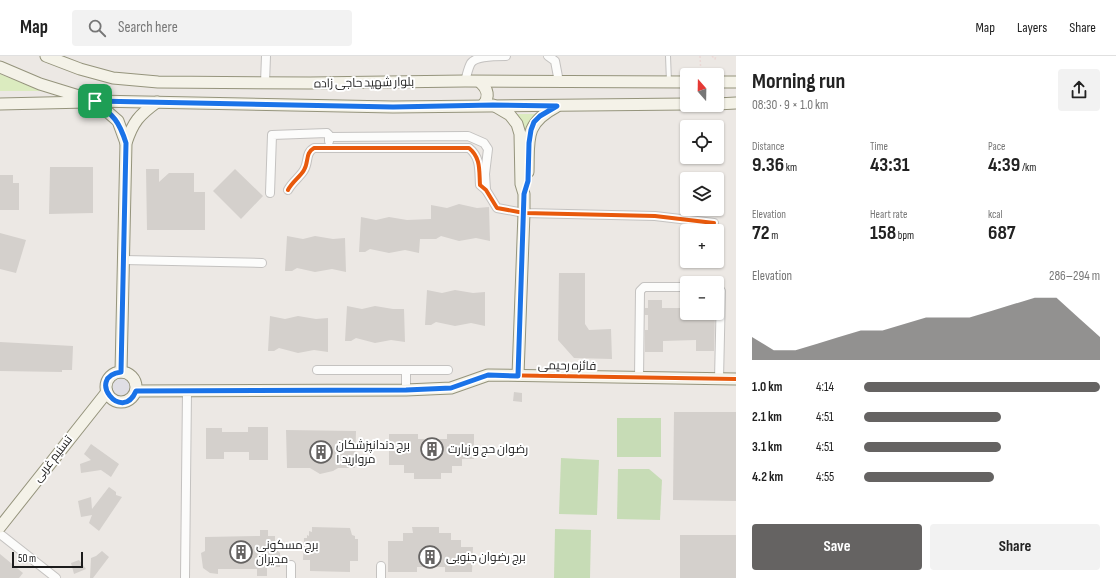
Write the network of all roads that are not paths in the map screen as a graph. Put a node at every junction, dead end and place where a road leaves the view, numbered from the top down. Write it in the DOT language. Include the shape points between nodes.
graph roads {
  1 [pos="46,56"];
  2 [pos="266,56"];
  3 [pos="506,56"];
  4 [pos="548,56"];
  5 [pos="668,56"];
  6 [pos="0,67"];
  7 [pos="465,81"];
  8 [pos="480,82"];
  9 [pos="559,82"];
  10 [pos="668,82"];
  11 [pos="680,82"];
  12 [pos="724,82"];
  13 [pos="736,82"];
  14 [pos="266,83"];
  15 [pos="95,101"];
  16 [pos="157,102"];
  17 [pos="736,103"];
  18 [pos="0,104"];
  19 [pos="680,104"];
  20 [pos="724,104"];
  21 [pos="488,105"];
  22 [pos="557,106"];
  23 [pos="329,137"];
  24 [pos="126,143"];
  25 [pos="329,148"];
  26 [pos="288,190"];
  27 [pos="486,190"];
  28 [pos="270,194"];
  29 [pos="524,194"];
  30 [pos="524,213"];
  31 [pos="714,223"];
  32 [pos="124,260"];
  33 [pos="262,263"];
  34 [pos="680,287"];
  35 [pos="720,320"];
  36 [pos="317,370"];
  37 [pos="406,370"];
  38 [pos="448,370"];
  39 [pos="121,372"];
  40 [pos="518,376"];
  41 [pos="639,378"];
  42 [pos="719,379"];
  43 [pos="736,379"];
  44 [pos="406,390"];
  45 [pos="136,391"];
  46 [pos="187,391"];
  47 [pos="106,392"];
  48 [pos="0,527"];
  49 [pos="0,534"];
  50 [pos="291,565"];
  51 [pos="381,566"];
  52 [pos="56,578"];
  53 [pos="185,578"];
  54 [pos="291,578"];
  55 [pos="381,578"];
  1 -- 14 [label="street, بلوار شهید حاجی زاده" via="113,78 158,82"];
  2 -- 14 [label="street"];
  3 -- 7 [label="street" via="479,56 474,59"];
  4 -- 9 [label="street" via="555,61"];
  5 -- 10 [label="lane"];
  6 -- 15 [label="street, بلوار شهید حاجی زاده" via="40,84"];
  7 -- 8 [label="street, بلوار شهید حاجی زاده"];
  7 -- 14 [label="street, بلوار شهید حاجی زاده"];
  8 -- 9 [label="street, بلوار شهید حاجی زاده"];
  8 -- 21 [label="street" via="488,94"];
  9 -- 10 [label="street, بلوار شهید حاجی زاده"];
  10 -- 11 [label="street, بلوار شهید حاجی زاده"];
  12 -- 13 [label="street"];
  15 -- 16 [label="street, بلوار شهید حاجی زاده"];
  15 -- 18 [label="street"];
  15 -- 24 [label="street" via="118,121"];
  16 -- 21 [label="street, بلوار شهید حاجی زاده" via="393,107"];
  16 -- 24 [label="street" via="136,119"];
  17 -- 20 [label="street"];
  19 -- 22 [label="street, بلوار شهید حاجی زاده"];
  21 -- 22 [label="street, بلوار شهید حاجی زاده"];
  21 -- 29 [label="street" via="510,115 517,124"];
  22 -- 29 [label="street" via="540,116 531,130 528,181"];
  23 -- 25 [label="street"];
  23 -- 27 [label="street" via="472,137 484,143 488,149"];
  23 -- 28 [label="street" via="327,133 272,135"];
  24 -- 32 [label="street"];
  25 -- 26 [label="street" via="310,150 304,170"];
  25 -- 27 [label="street" via="469,148 476,153 480,185"];
  27 -- 30 [label="street" via="496,208"];
  29 -- 30 [label="street"];
  30 -- 31 [label="street" via="656,216"];
  30 -- 40 [label="street"];
  32 -- 33 [label="street"];
  32 -- 39 [label="street"];
  34 -- 41 [label="street" via="644,287 640,291"];
  35 -- 42 [label="street"];
  36 -- 37 [label="street"];
  37 -- 38 [label="street"];
  37 -- 44 [label="street"];
  39 -- 45 [label="street" via="133,378"];
  39 -- 47 [label="street" via="109,378 106,382"];
  40 -- 41 [label="street, فائزه رحیمی"];
  40 -- 44 [label="street, فائزه رحیمی" via="488,375 451,388"];
  41 -- 42 [label="street, فائزه رحیمی"];
  42 -- 43 [label="street, فائزه رحیمی"];
  44 -- 46 [label="street, فائزه رحیمی"];
  45 -- 46 [label="street, فائزه رحیمی"];
  45 -- 47 [label="street" via="131,399 122,402 112,400"];
  46 -- 53 [label="street"];
  47 -- 48 [label="street, تسنیم غربی"];
  49 -- 52 [label="street"];
  50 -- 54 [label="street"];
  51 -- 55 [label="street"];
}
